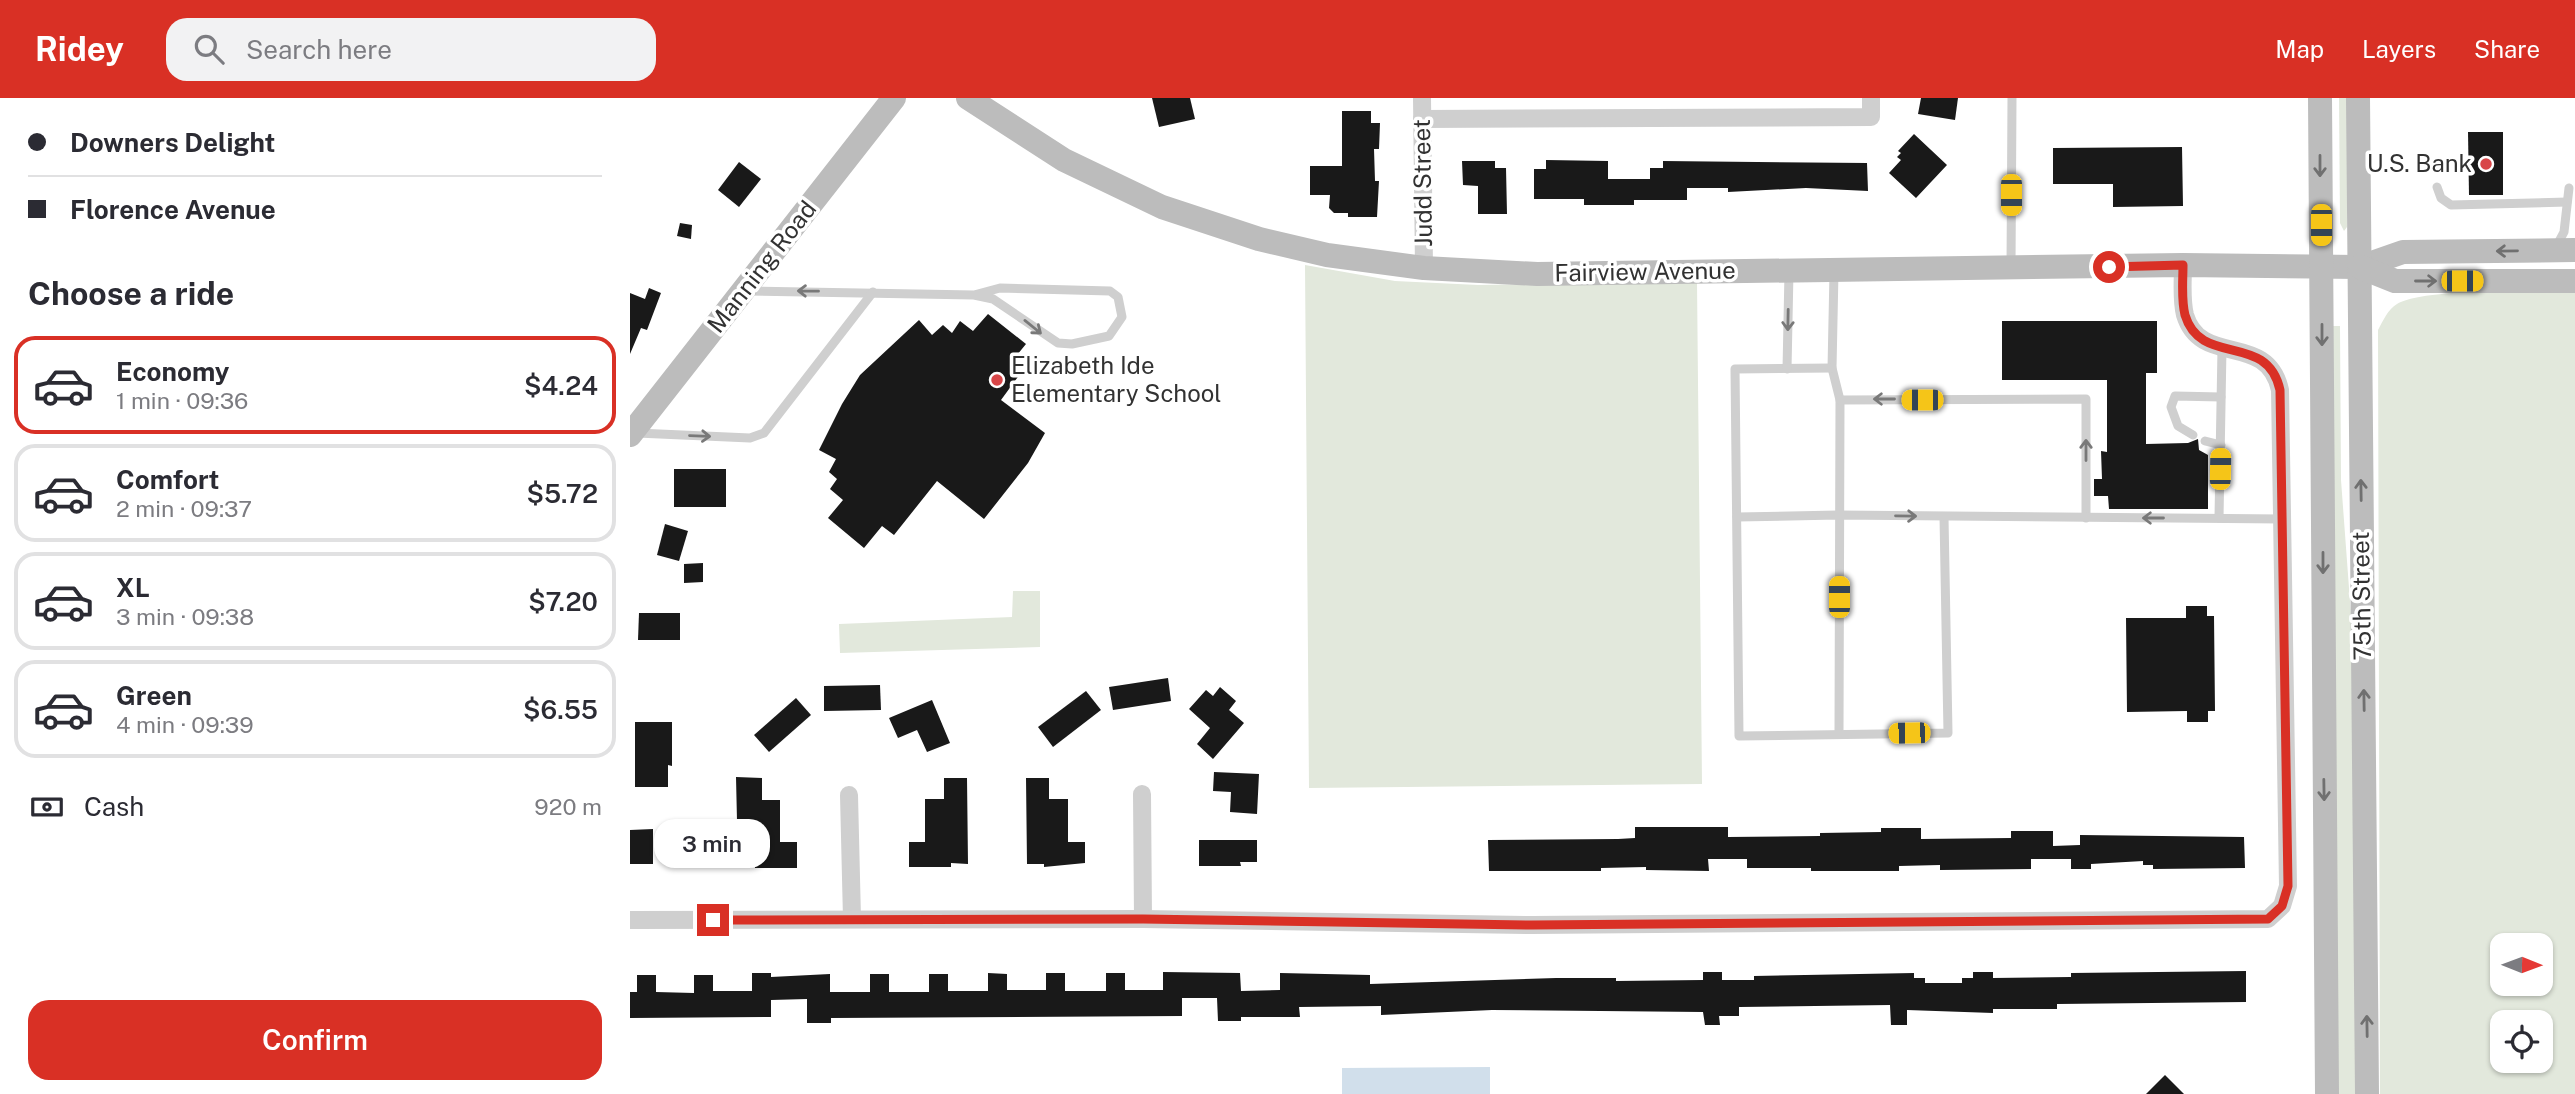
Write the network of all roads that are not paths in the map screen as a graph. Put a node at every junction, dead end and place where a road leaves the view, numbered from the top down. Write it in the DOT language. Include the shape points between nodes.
graph roads {
  1 [pos="894,98"];
  2 [pos="968,98"];
  3 [pos="1422,98"];
  4 [pos="1871,98"];
  5 [pos="2012,98"];
  6 [pos="2320,98"];
  7 [pos="2358,98"];
  8 [pos="1422,119"];
  9 [pos="2437,187"];
  10 [pos="2569,188"];
  11 [pos="2566,204"];
  12 [pos="2565,250"];
  13 [pos="2183,265"];
  14 [pos="2321,267"];
  15 [pos="2360,267"];
  16 [pos="1424,268"];
  17 [pos="2011,268"];
  18 [pos="1834,270"];
  19 [pos="1789,271"];
  20 [pos="2575,281"];
  21 [pos="743,291"];
  22 [pos="873,292"];
  23 [pos="974,295"];
  24 [pos="2222,348"];
  25 [pos="1832,368"];
  26 [pos="1787,369"];
  27 [pos="2221,397"];
  28 [pos="1840,400"];
  29 [pos="631,434"];
  30 [pos="2193,435"];
  31 [pos="2205,441"];
  32 [pos="2221,445"];
  33 [pos="1838,515"];
  34 [pos="1737,517"];
  35 [pos="1944,517"];
  36 [pos="2086,518"];
  37 [pos="2219,518"];
  38 [pos="2282,519"];
  39 [pos="1839,734"];
  40 [pos="1142,794"];
  41 [pos="849,795"];
  42 [pos="852,919"];
  43 [pos="1143,919"];
  44 [pos="630,920"];
  45 [pos="2327,1094"];
  46 [pos="2367,1094"];
  1 -- 21 [label="street, Manning Road"];
  2 -- 16 [label="street, Fairview Avenue" via="1065,160 1162,207 1259,239 1327,255"];
  3 -- 8 [label="street, Judd Street"];
  4 -- 8 [label="street" via="1871,117"];
  5 -- 17 [label="lane"];
  6 -- 14 [label="street, 75th Street, one-way"];
  7 -- 15 [label="street, 75th Street"];
  8 -- 16 [label="street, Judd Street"];
  9 -- 11 [label="lane" via="2441,198 2451,205"];
  10 -- 11 [label="lane"];
  11 -- 12 [label="lane"];
  12 -- 15 [label="street, Fairview Avenue, one-way" via="2403,252"];
  13 -- 14 [label="street, Fairview Avenue"];
  13 -- 17 [label="street, Fairview Avenue"];
  13 -- 24 [label="street" via="2183,300 2190,326 2209,344"];
  14 -- 15 [label="street, Fairview Avenue"];
  14 -- 45 [label="street, 75th Street, one-way"];
  15 -- 20 [label="street, Fairview Avenue, one-way" via="2395,281"];
  46 -- 15 [label="street, 75th Street, one-way"];
  16 -- 19 [label="street, Fairview Avenue" via="1537,274"];
  17 -- 18 [label="street, Fairview Avenue"];
  18 -- 19 [label="street, Fairview Avenue"];
  18 -- 25 [label="lane"];
  19 -- 26 [label="lane, one-way"];
  22 -- 21 [label="lane, one-way"];
  21 -- 29 [label="street, Manning Road"];
  22 -- 23 [label="lane"];
  29 -- 22 [label="lane, one-way" via="750,438 764,433"];
  23 -- 23 [label="lane, one-way" via="993,299 1058,343 1109,336 1122,317 1118,298 1110,291 1000,288"];
  24 -- 27 [label="lane"];
  24 -- 38 [label="street" via="2252,354 2277,376"];
  25 -- 26 [label="lane"];
  25 -- 28 [label="lane"];
  26 -- 34 [label="lane" via="1735,369"];
  27 -- 30 [label="lane" via="2175,396 2171,407 2178,425"];
  27 -- 32 [label="lane"];
  28 -- 33 [label="lane"];
  36 -- 28 [label="lane, one-way" via="2086,399"];
  31 -- 32 [label="lane"];
  32 -- 37 [label="lane"];
  33 -- 34 [label="lane"];
  33 -- 35 [label="lane, one-way"];
  33 -- 39 [label="lane"];
  34 -- 39 [label="lane" via="1739,736"];
  35 -- 36 [label="lane"];
  35 -- 39 [label="lane" via="1948,733"];
  37 -- 36 [label="lane, one-way"];
  37 -- 38 [label="lane"];
  38 -- 43 [label="street" via="2288,886 2282,906 2268,919 1532,925"];
  40 -- 43 [label="street"];
  41 -- 42 [label="street"];
  42 -- 43 [label="street"];
  42 -- 44 [label="street"];
}
